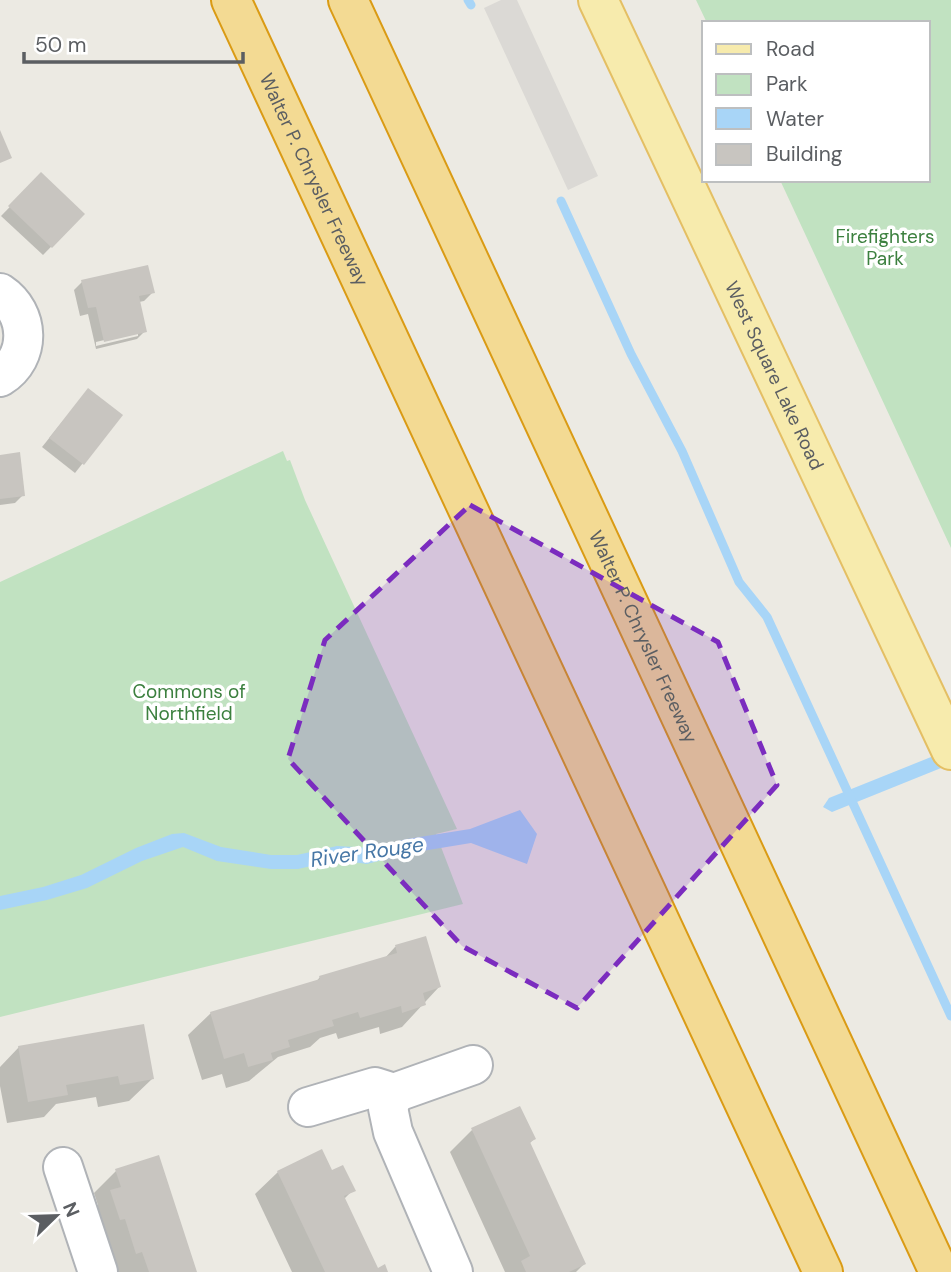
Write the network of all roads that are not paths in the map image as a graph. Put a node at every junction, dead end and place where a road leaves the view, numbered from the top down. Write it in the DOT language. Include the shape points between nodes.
graph roads {
  1 [pos="231,0"];
  2 [pos="348,0"];
  3 [pos="598,0"];
  4 [pos="0,293"];
  5 [pos="0,377"];
  6 [pos="951,750"];
  7 [pos="473,1065"];
  8 [pos="394,1093"];
  9 [pos="308,1107"];
  10 [pos="63,1167"];
  11 [pos="98,1272"];
  12 [pos="453,1272"];
  13 [pos="822,1272"];
  14 [pos="939,1272"];
  1 -- 13 [label="highway, Walter P. Chrysler Freeway"];
  2 -- 14 [label="highway, Walter P. Chrysler Freeway"];
  3 -- 6 [label="main road, West Square Lake Road"];
  4 -- 5 [label="street" via="20,315 24,337 16,362"];
  7 -- 8 [label="street"];
  8 -- 9 [label="street" via="376,1087"];
  8 -- 12 [label="street" via="388,1108 393,1132"];
  10 -- 11 [label="street"];
}
